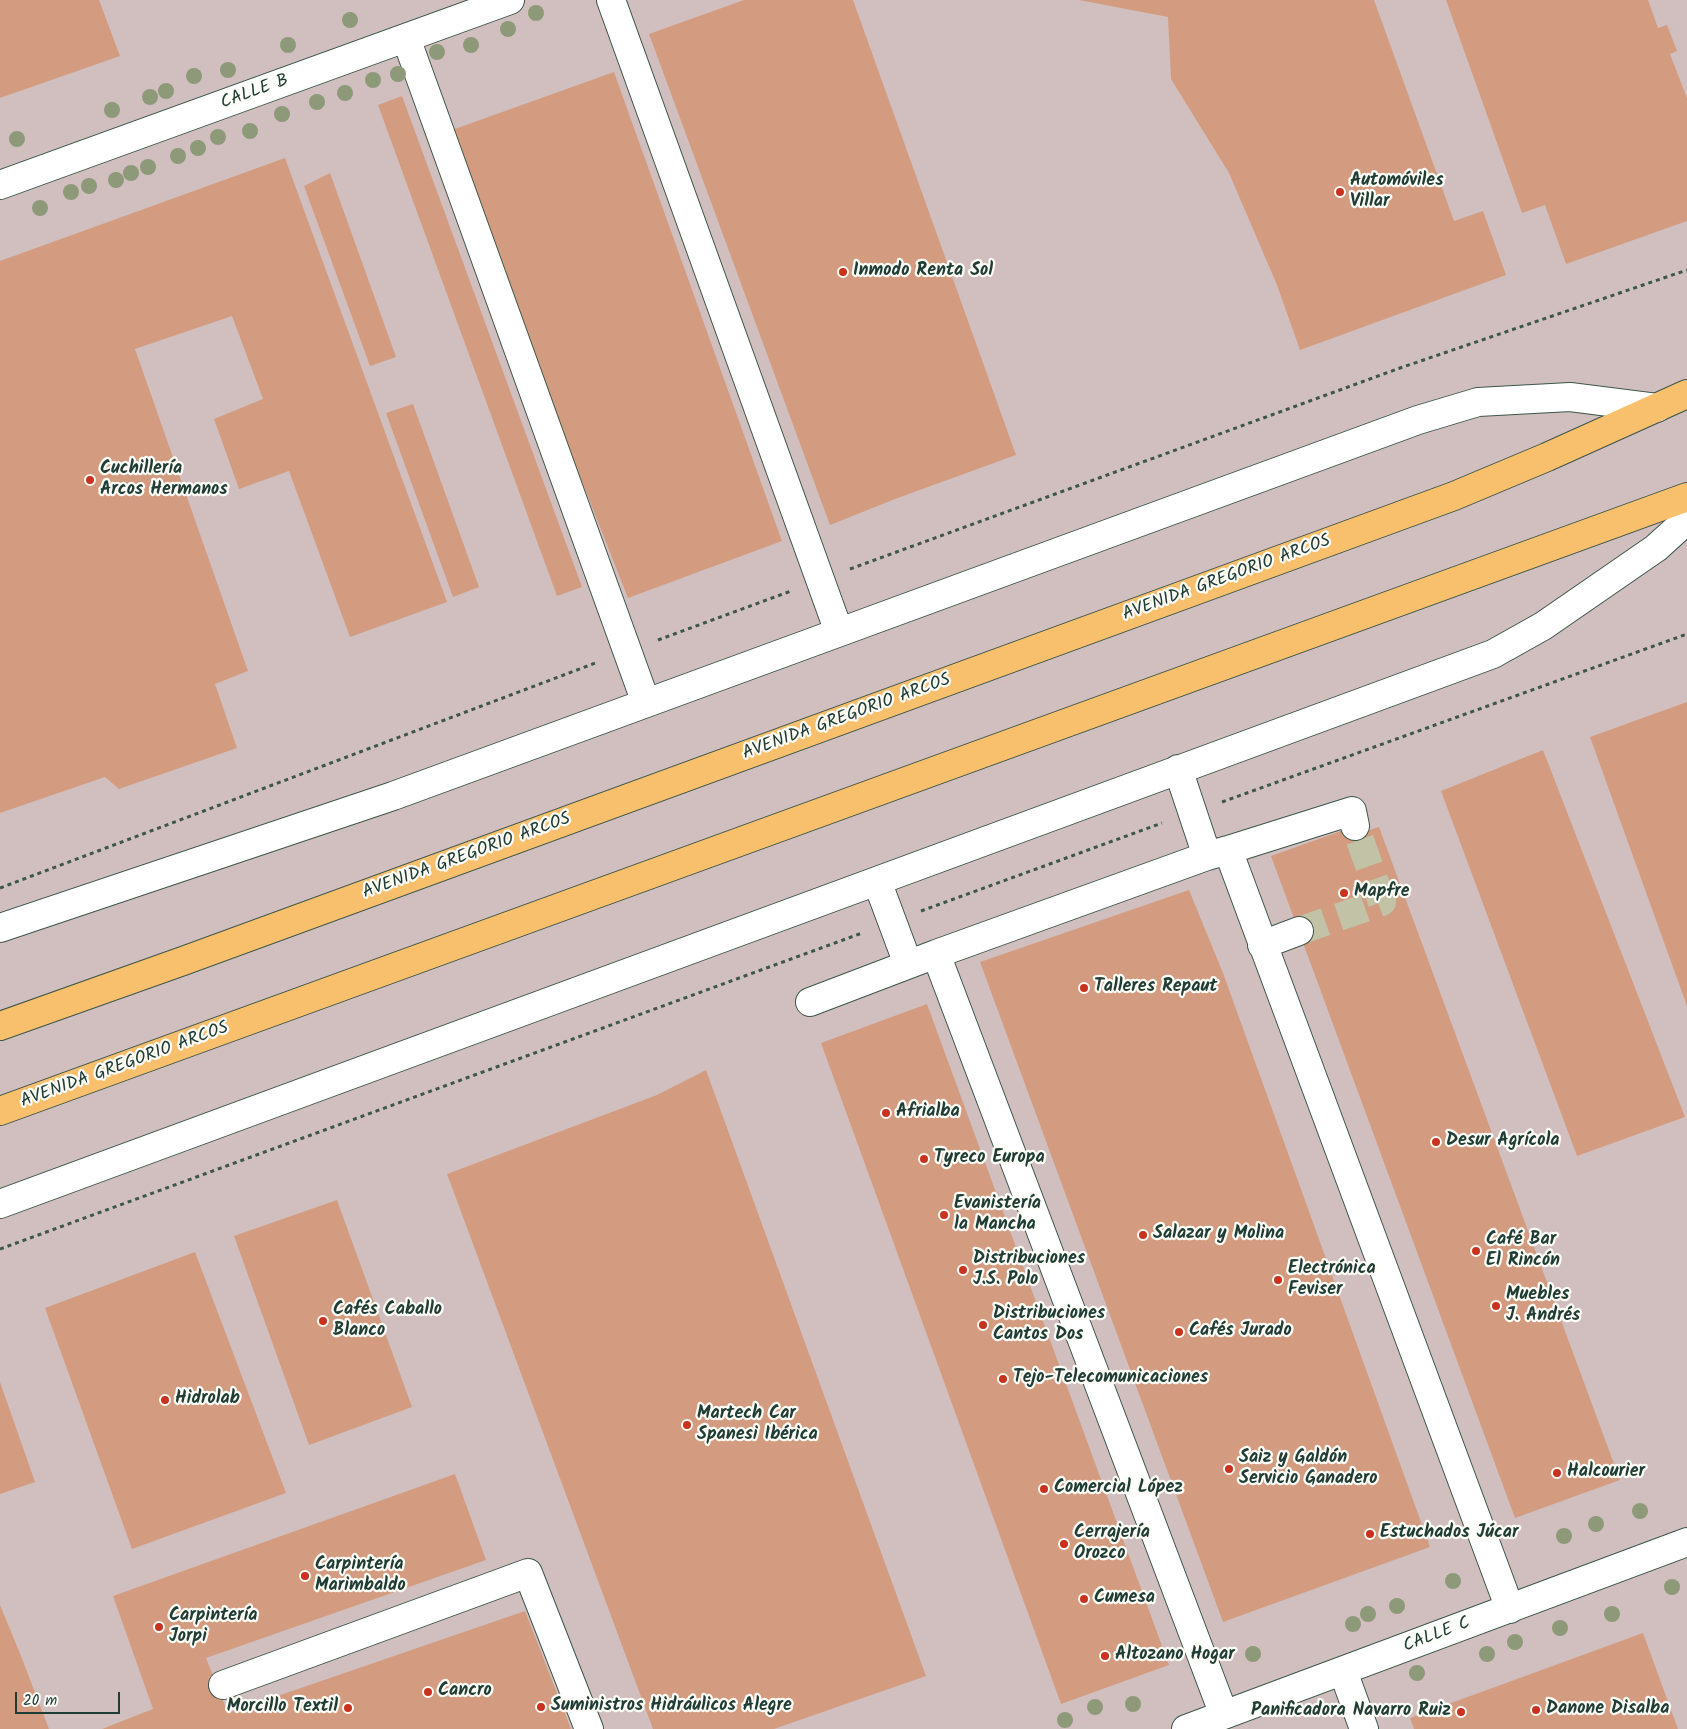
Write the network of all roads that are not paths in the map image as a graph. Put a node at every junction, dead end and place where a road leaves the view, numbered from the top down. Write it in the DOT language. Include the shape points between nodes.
graph roads {
  1 [pos="510,0"];
  2 [pos="611,0"];
  3 [pos="406,38"];
  4 [pos="0,185"];
  5 [pos="1687,394"];
  6 [pos="1657,408"];
  7 [pos="1687,497"];
  8 [pos="1687,520"];
  9 [pos="840,632"];
  10 [pos="646,703"];
  11 [pos="1178,770"];
  12 [pos="1356,826"];
  13 [pos="1217,853"];
  14 [pos="877,881"];
  15 [pos="0,928"];
  16 [pos="1298,931"];
  17 [pos="1262,945"];
  18 [pos="936,954"];
  19 [pos="908,964"];
  20 [pos="810,1002"];
  21 [pos="0,1026"];
  22 [pos="0,1111"];
  23 [pos="0,1204"];
  24 [pos="1687,1542"];
  25 [pos="1510,1609"];
  26 [pos="1343,1671"];
  27 [pos="223,1685"];
  28 [pos="1224,1715"];
  29 [pos="589,1729"];
  30 [pos="1186,1729"];
  31 [pos="1364,1729"];
  1 -- 3 [label="street, CALLE B"];
  2 -- 9 [label="street"];
  3 -- 4 [label="street, CALLE B"];
  3 -- 10 [label="street"];
  5 -- 6 [label="main road, AVENIDA GREGORIO ARCOS"];
  6 -- 9 [label="street" via="1570,397 1478,402 1418,420"];
  6 -- 21 [label="main road, AVENIDA GREGORIO ARCOS" via="1445,499"];
  7 -- 22 [label="main road, AVENIDA GREGORIO ARCOS"];
  8 -- 11 [label="street" via="1656,548 1568,609 1493,654"];
  9 -- 10 [label="street"];
  10 -- 15 [label="street" via="393,796"];
  11 -- 13 [label="street" via="1193,812"];
  11 -- 14 [label="street"];
  12 -- 13 [label="street" via="1352,811"];
  13 -- 17 [label="street"];
  13 -- 18 [label="street"];
  14 -- 19 [label="street"];
  14 -- 23 [label="street"];
  16 -- 17 [label="street"];
  17 -- 25 [label="street"];
  18 -- 19 [label="street"];
  18 -- 28 [label="street"];
  19 -- 20 [label="street"];
  24 -- 25 [label="street, CALLE C"];
  25 -- 26 [label="street, CALLE C"];
  26 -- 28 [label="street, CALLE C"];
  26 -- 31 [label="street"];
  27 -- 29 [label="street" via="528,1573"];
  28 -- 30 [label="street, CALLE C"];
}
